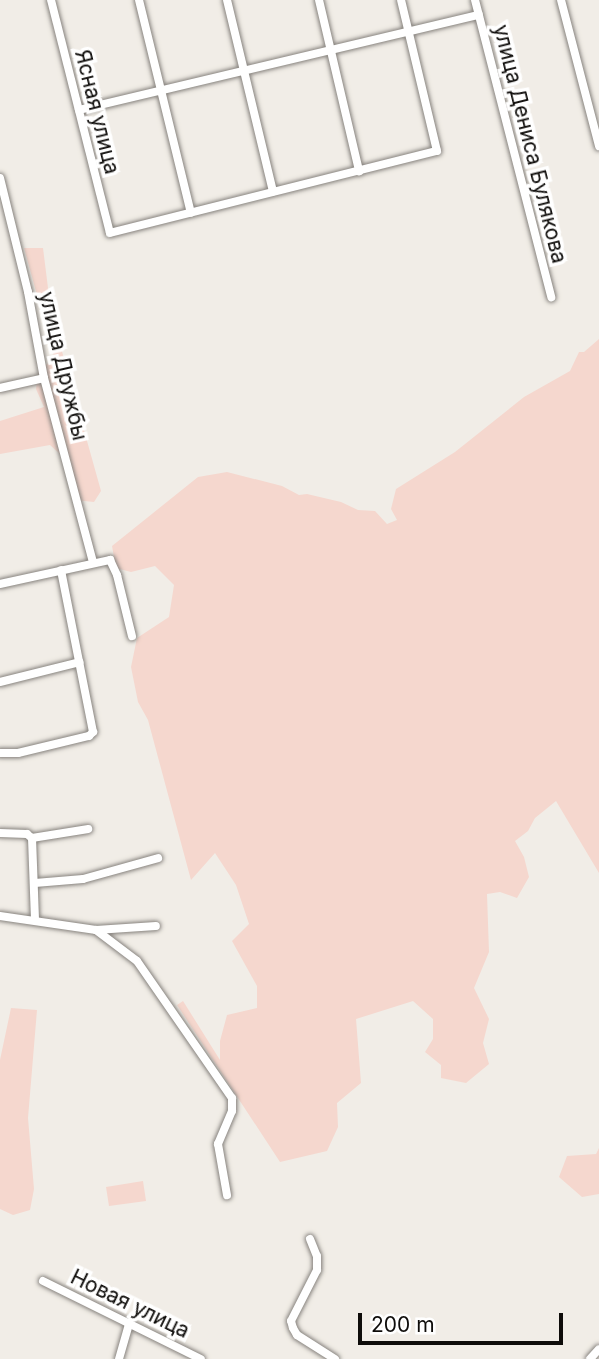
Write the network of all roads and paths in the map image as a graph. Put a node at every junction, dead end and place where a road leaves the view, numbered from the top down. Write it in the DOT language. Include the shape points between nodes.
graph roads {
  1 [pos="51,0"];
  2 [pos="139,0"];
  3 [pos="227,0"];
  4 [pos="319,0"];
  5 [pos="401,0"];
  6 [pos="475,0"];
  7 [pos="561,0"];
  8 [pos="479,15"];
  9 [pos="408,33"];
  10 [pos="330,49"];
  11 [pos="244,71"];
  12 [pos="161,89"];
  13 [pos="79,110"];
  14 [pos="599,145"];
  15 [pos="359,171"];
  16 [pos="0,177"];
  17 [pos="273,192"];
  18 [pos="191,213"];
  19 [pos="551,297"];
  20 [pos="44,378"];
  21 [pos="0,388"];
  22 [pos="93,562"];
  23 [pos="61,570"];
  24 [pos="0,584"];
  25 [pos="132,636"];
  26 [pos="80,662"];
  27 [pos="0,682"];
  28 [pos="0,753"];
  29 [pos="88,829"];
  30 [pos="0,833"];
  31 [pos="32,838"];
  32 [pos="158,858"];
  33 [pos="35,883"];
  34 [pos="0,916"];
  35 [pos="35,919"];
  36 [pos="156,926"];
  37 [pos="96,930"];
  38 [pos="227,1195"];
  39 [pos="310,1238"];
  40 [pos="43,1281"];
  41 [pos="129,1323"];
  42 [pos="599,1349"];
  43 [pos="190,1357"];
  44 [pos="119,1359"];
  45 [pos="201,1359"];
  46 [pos="335,1359"];
  47 [pos="590,1359"];
  1 -- 13 [label="street, Ясная улица"];
  2 -- 12 [label="street"];
  3 -- 11 [label="street"];
  4 -- 10 [label="street"];
  5 -- 9 [label="street"];
  6 -- 8 [label="street, улица Дениса Булякова"];
  7 -- 14 [label="street"];
  8 -- 9 [label="street"];
  8 -- 19 [label="street, улица Дениса Булякова"];
  9 -- 10 [label="street"];
  9 -- 15 [label="street" via="437,151"];
  10 -- 11 [label="street"];
  10 -- 15 [label="street"];
  11 -- 12 [label="street"];
  11 -- 17 [label="street"];
  12 -- 13 [label="street"];
  12 -- 18 [label="street"];
  13 -- 18 [label="street, Ясная улица" via="110,233"];
  15 -- 17 [label="street"];
  16 -- 20 [label="street, улица Дружбы"];
  17 -- 18 [label="street"];
  20 -- 21 [label="street"];
  20 -- 22 [label="street, улица Дружбы"];
  22 -- 23 [label="street"];
  22 -- 25 [label="street" via="110,560"];
  23 -- 24 [label="street"];
  23 -- 26 [label="street"];
  26 -- 27 [label="street"];
  26 -- 28 [label="street" via="93,732 18,753"];
  29 -- 31 [label="street"];
  30 -- 31 [label="street"];
  31 -- 33 [label="street"];
  32 -- 33 [label="street" via="83,880"];
  33 -- 35 [label="street"];
  34 -- 35 [label="street"];
  35 -- 37 [label="street"];
  36 -- 37 [label="street"];
  37 -- 38 [label="street" via="137,961 232,1098 232,1111 218,1144"];
  39 -- 46 [label="street" via="317,1270 291,1321 297,1335"];
  40 -- 41 [label="street, Новая улица"];
  41 -- 43 [label="street, Новая улица"];
  41 -- 44 [label="street"];
  42 -- 47 [label="street"];
  43 -- 45 [label="street, Новая улица"];
}
